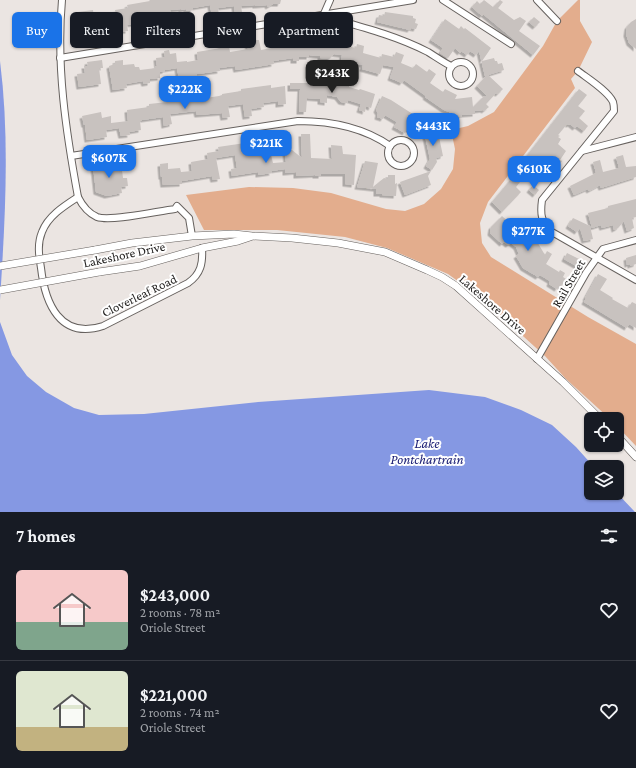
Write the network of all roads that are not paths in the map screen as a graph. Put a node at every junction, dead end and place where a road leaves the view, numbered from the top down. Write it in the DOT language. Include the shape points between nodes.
graph roads {
  1 [pos="62,0"];
  2 [pos="330,0"];
  3 [pos="413,0"];
  4 [pos="443,0"];
  5 [pos="537,0"];
  6 [pos="325,12"];
  7 [pos="346,12"];
  8 [pos="557,21"];
  9 [pos="353,24"];
  10 [pos="264,25"];
  11 [pos="511,44"];
  12 [pos="60,58"];
  13 [pos="451,66"];
  14 [pos="578,71"];
  15 [pos="636,137"];
  16 [pos="390,146"];
  17 [pos="582,151"];
  18 [pos="71,156"];
  19 [pos="78,197"];
  20 [pos="192,236"];
  21 [pos="252,236"];
  22 [pos="636,240"];
  23 [pos="202,248"];
  24 [pos="597,256"];
  25 [pos="0,266"];
  26 [pos="636,280"];
  27 [pos="0,290"];
  28 [pos="537,359"];
  29 [pos="593,412"];
  30 [pos="624,444"];
  31 [pos="636,457"];
  1 -- 12 [label="street"];
  2 -- 6 [label="street"];
  3 -- 7 [label="street"];
  4 -- 11 [label="street"];
  5 -- 8 [label="street"];
  9 -- 13 [label="street" via="412,45"];
  10 -- 12 [label="street"];
  12 -- 18 [label="street"];
  13 -- 13 [label="street" via="449,78 454,85 466,86 472,80 474,72 466,63 458,62"];
  14 -- 17 [label="street" via="608,95 614,105 614,111"];
  15 -- 17 [label="street"];
  16 -- 16 [label="street" via="389,157 393,164 401,166 413,157 413,149 408,143 400,140"];
  16 -- 18 [label="street" via="349,127 318,121 298,121"];
  17 -- 24 [label="street" via="542,200 541,214 552,232"];
  18 -- 19 [label="street"];
  19 -- 20 [label="street" via="88,211 102,218 175,209 177,206 189,218"];
  19 -- 23 [label="street, Cloverleaf Road" via="47,222 38,246 47,300 52,310 67,324 84,328 103,326 188,283 198,275"];
  20 -- 21 [label="street, Lakeshore Drive"];
  20 -- 25 [label="street, Lakeshore Drive, bridge" via="132,243"];
  21 -- 23 [label="street, Lakeshore Drive"];
  21 -- 28 [label="street, Lakeshore Drive" via="338,243 384,252 402,259 456,286"];
  22 -- 24 [label="street, Rail Street" via="603,249"];
  23 -- 27 [label="street, Lakeshore Drive, bridge" via="140,266"];
  24 -- 26 [label="street"];
  24 -- 28 [label="street, Rail Street"];
  28 -- 29 [label="street, Lakeshore Drive"];
  30 -- 31 [label="street"];
}
